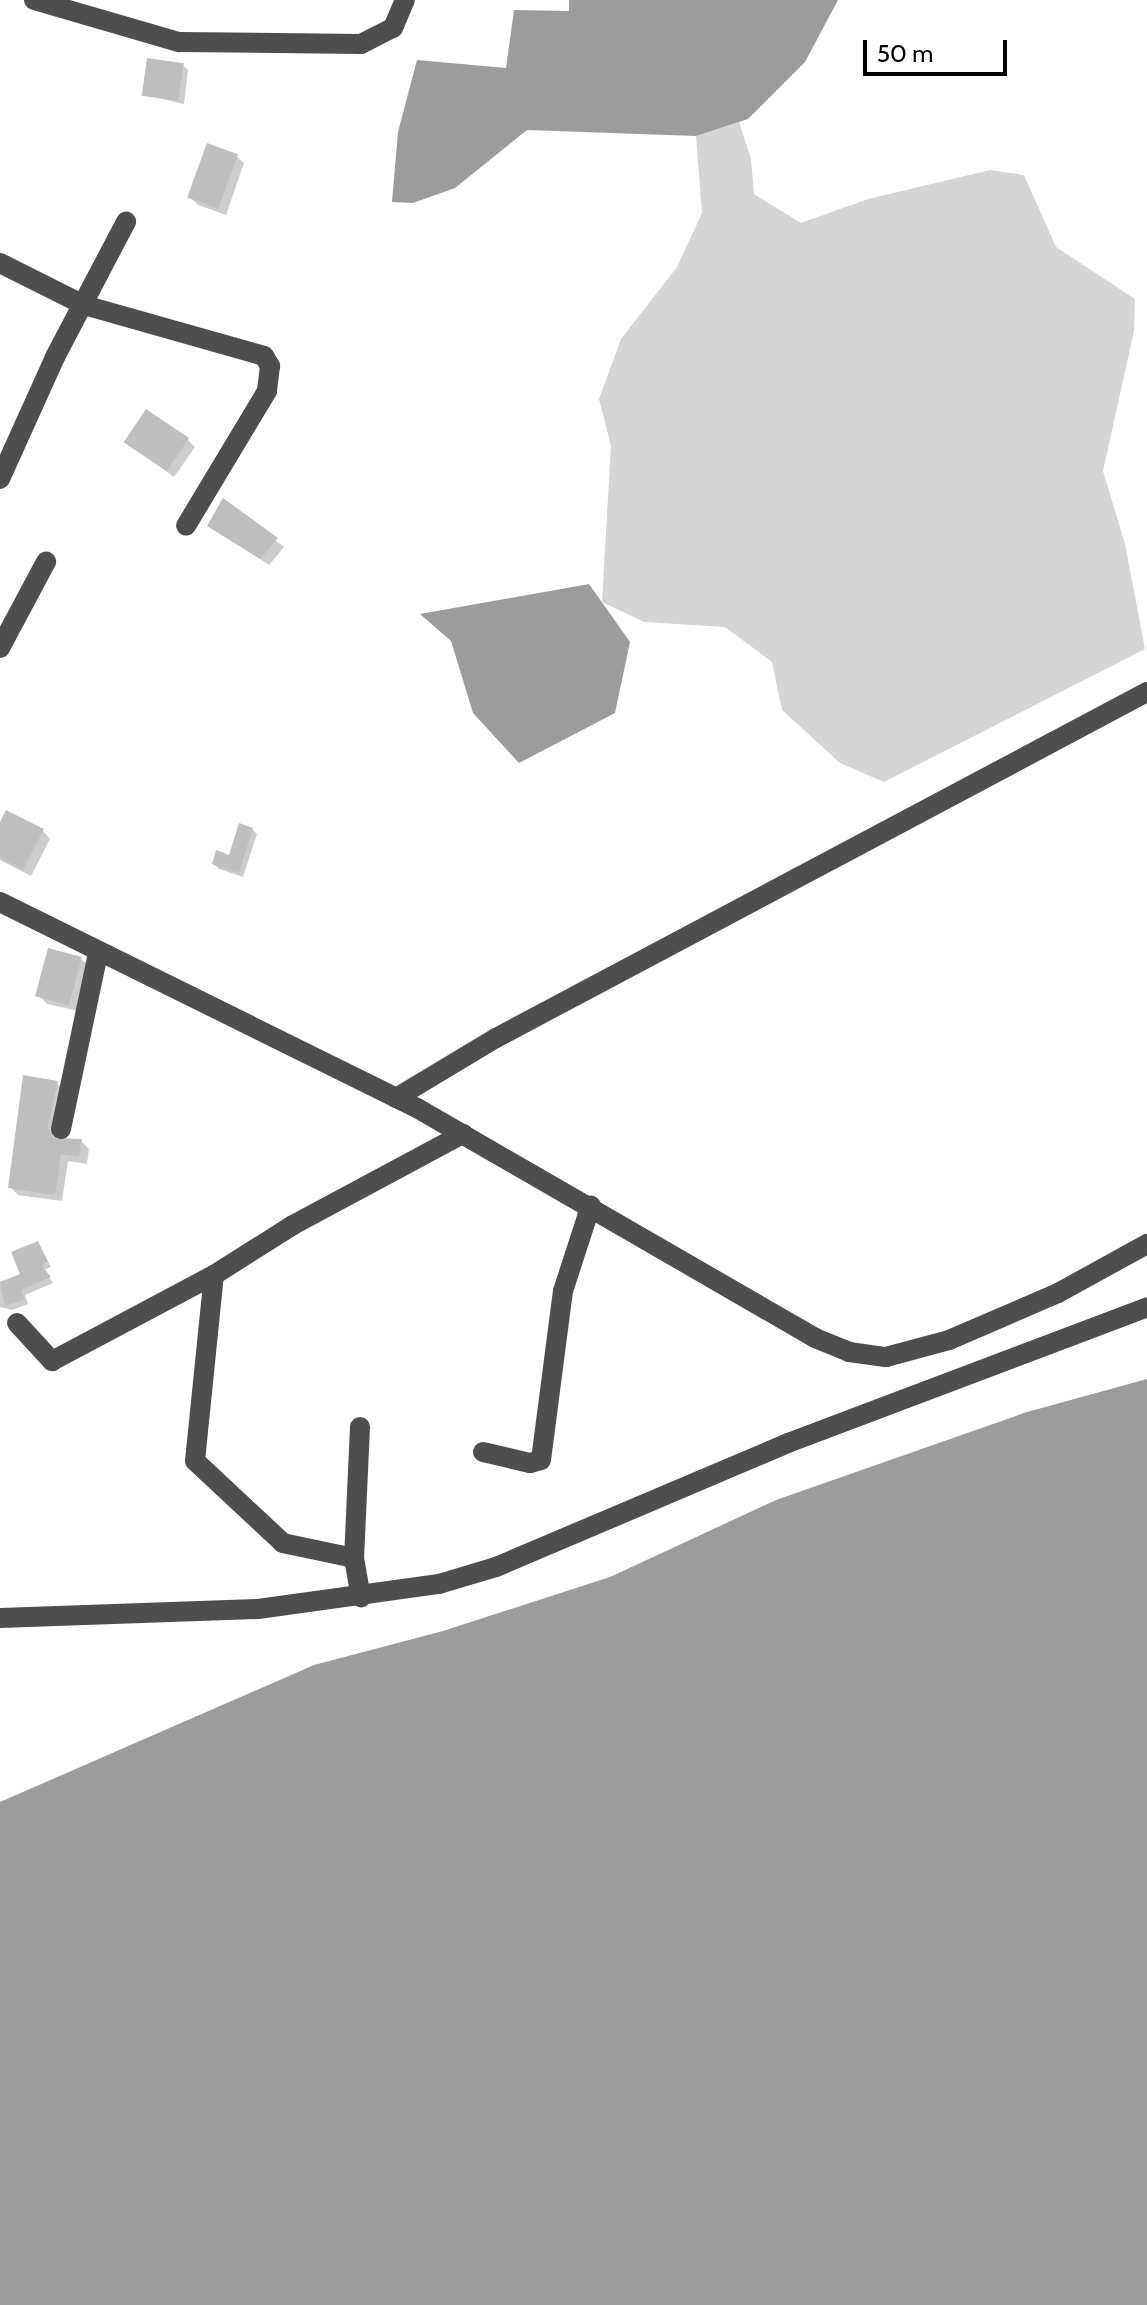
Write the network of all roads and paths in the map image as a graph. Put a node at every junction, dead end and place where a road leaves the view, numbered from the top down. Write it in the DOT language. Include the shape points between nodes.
graph roads {
  1 [pos="405,0"];
  2 [pos="42,1"];
  3 [pos="126,222"];
  4 [pos="0,263"];
  5 [pos="84,305"];
  6 [pos="0,479"];
  7 [pos="186,526"];
  8 [pos="46,562"];
  9 [pos="0,648"];
  10 [pos="1147,692"];
  11 [pos="0,902"];
  12 [pos="98,954"];
  13 [pos="396,1098"];
  14 [pos="61,1129"];
  15 [pos="463,1134"];
  16 [pos="591,1205"];
  17 [pos="1147,1244"];
  18 [pos="214,1275"];
  19 [pos="1147,1307"];
  20 [pos="17,1323"];
  21 [pos="360,1427"];
  22 [pos="483,1452"];
  23 [pos="354,1558"];
  24 [pos="361,1597"];
  25 [pos="0,1618"];
  1 -- 2 [label="street" via="393,28 361,44 179,42"];
  3 -- 5 [label="street"];
  4 -- 5 [label="street"];
  5 -- 6 [label="street"];
  5 -- 7 [label="street" via="251,348 270,366 260,405"];
  8 -- 9 [label="street"];
  10 -- 13 [label="street" via="496,1038"];
  11 -- 12 [label="street"];
  12 -- 13 [label="street"];
  12 -- 14 [label="street"];
  13 -- 15 [label="street"];
  15 -- 16 [label="street"];
  15 -- 18 [label="street" via="281,1231"];
  16 -- 17 [label="street" via="815,1338 870,1357 912,1353 949,1340 1058,1293"];
  16 -- 22 [label="street" via="563,1291 541,1460 530,1463"];
  18 -- 20 [label="street" via="52,1361"];
  18 -- 23 [label="street" via="195,1461 283,1543"];
  19 -- 24 [label="street" via="788,1443 496,1567 439,1584"];
  21 -- 23 [label="street"];
  23 -- 24 [label="street"];
  24 -- 25 [label="street" via="258,1609"];
}
